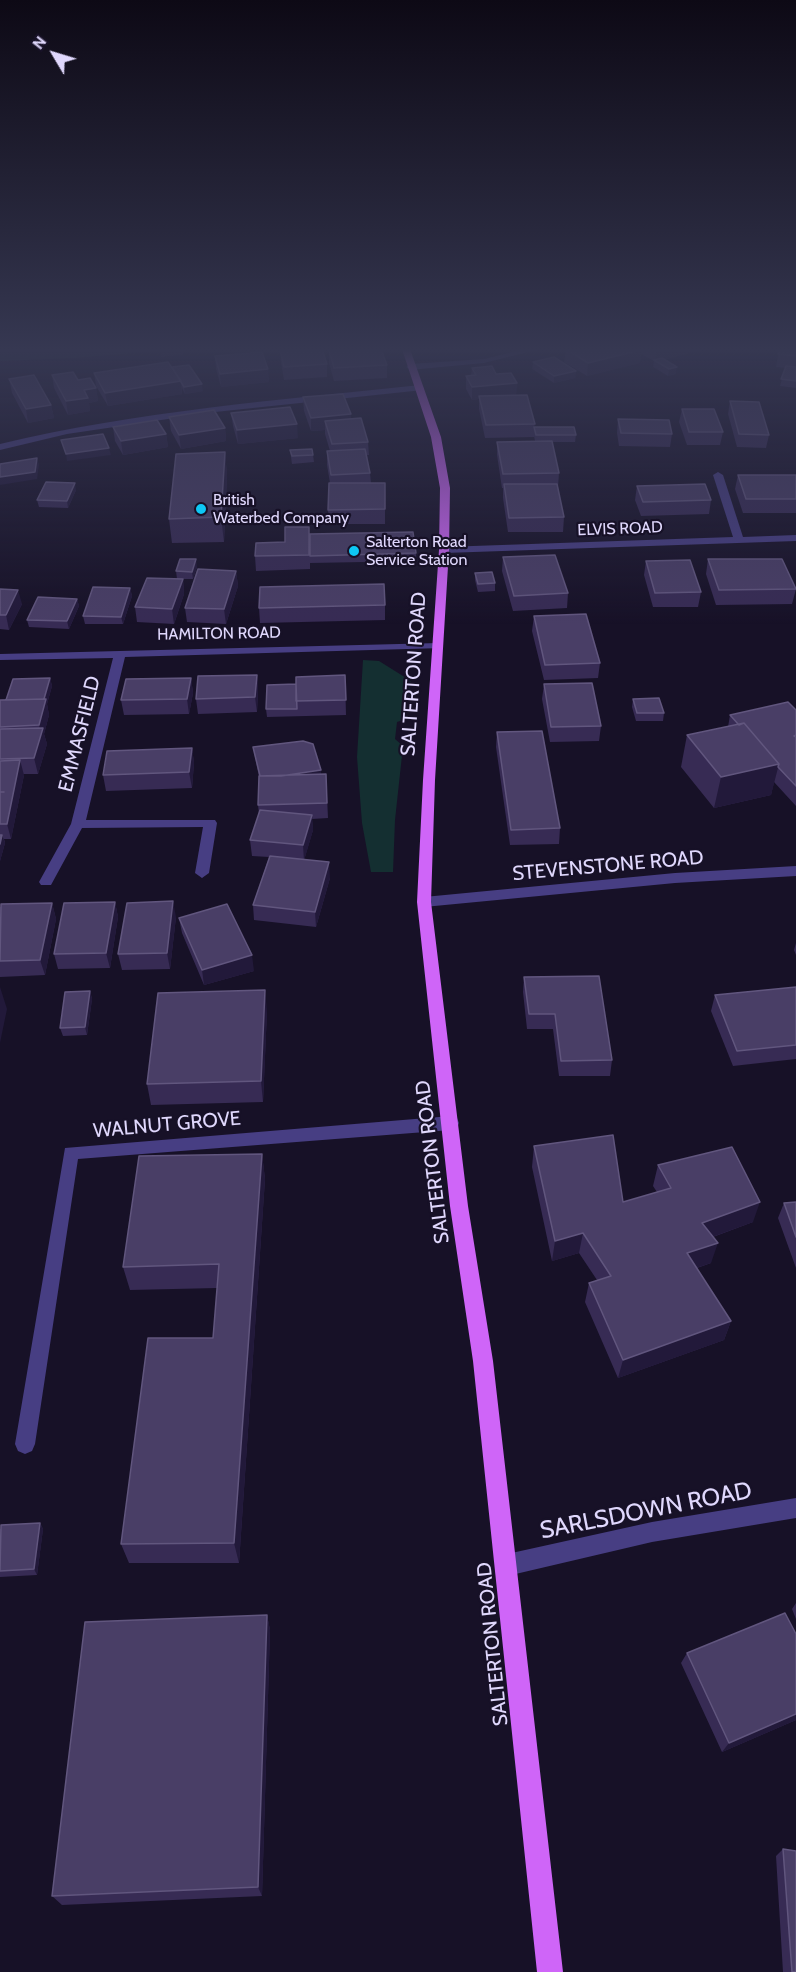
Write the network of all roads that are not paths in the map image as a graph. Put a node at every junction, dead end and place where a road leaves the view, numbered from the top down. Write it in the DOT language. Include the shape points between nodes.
graph roads {
  1 [pos="25,441"];
  2 [pos="437,441"];
  3 [pos="0,447"];
  4 [pos="718,475"];
  5 [pos="796,538"];
  6 [pos="739,540"];
  7 [pos="444,550"];
  8 [pos="439,646"];
  9 [pos="120,653"];
  10 [pos="0,657"];
  11 [pos="78,824"];
  12 [pos="796,871"];
  13 [pos="202,873"];
  14 [pos="46,882"];
  15 [pos="424,902"];
  16 [pos="451,1123"];
  17 [pos="25,1444"];
  18 [pos="796,1508"];
  19 [pos="507,1565"];
  20 [pos="550,1972"];
  1 -- 3 [label="street"];
  2 -- 7 [label="main road, SALTERTON ROAD" via="445,488"];
  4 -- 6 [label="street"];
  5 -- 6 [label="street, ELVIS ROAD"];
  6 -- 7 [label="street, ELVIS ROAD"];
  7 -- 8 [label="main road, SALTERTON ROAD"];
  8 -- 9 [label="street, HAMILTON ROAD"];
  8 -- 15 [label="main road, SALTERTON ROAD"];
  9 -- 10 [label="street, HAMILTON ROAD"];
  9 -- 11 [label="street, EMMASFIELD"];
  11 -- 13 [label="street" via="210,823"];
  11 -- 14 [label="street, EMMASFIELD"];
  12 -- 15 [label="street, STEVENSTONE ROAD" via="675,878"];
  15 -- 16 [label="main road, SALTERTON ROAD"];
  16 -- 17 [label="street, WALNUT GROVE" via="71,1153"];
  16 -- 19 [label="main road, SALTERTON ROAD"];
  18 -- 19 [label="street, SARLSDOWN ROAD" via="652,1532"];
  19 -- 20 [label="main road, SALTERTON ROAD"];
}
